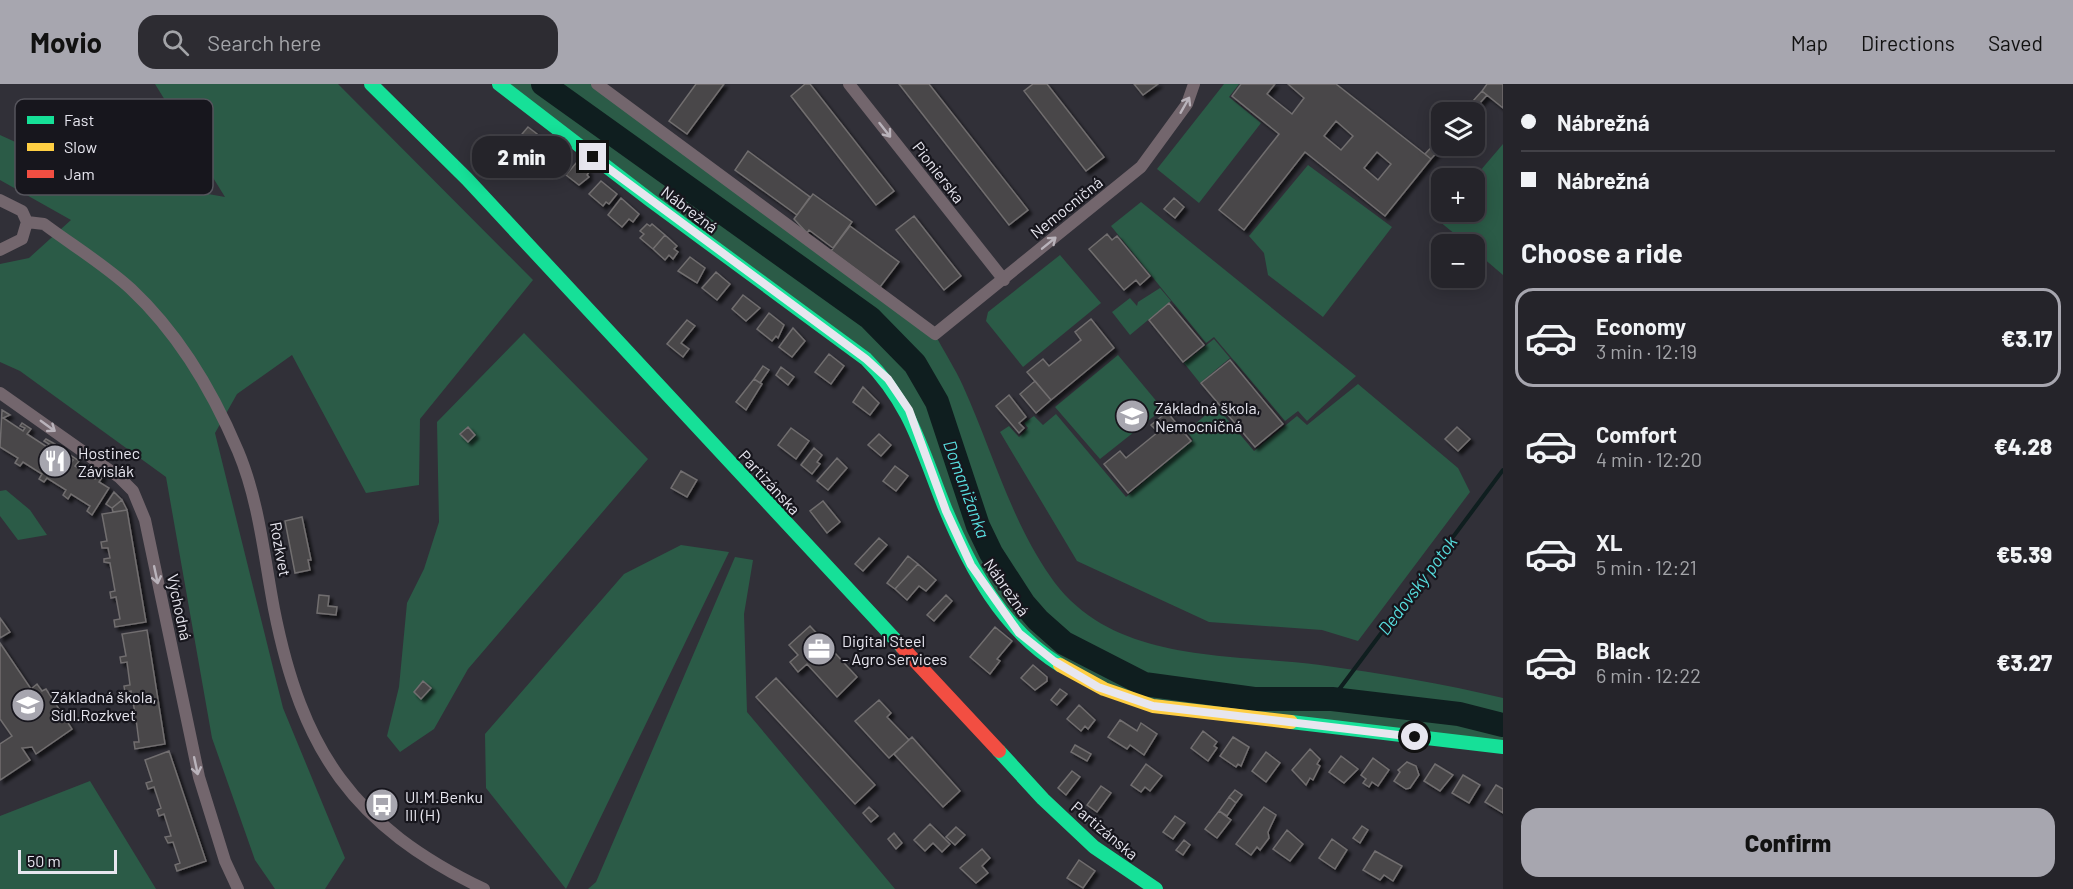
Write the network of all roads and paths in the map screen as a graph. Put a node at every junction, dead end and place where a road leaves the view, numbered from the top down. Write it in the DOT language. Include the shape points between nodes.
graph roads {
  1 [pos="370,84"];
  2 [pos="500,84"];
  3 [pos="597,84"];
  4 [pos="849,84"];
  5 [pos="1194,84"];
  6 [pos="0,200"];
  7 [pos="27,222"];
  8 [pos="0,250"];
  9 [pos="1004,280"];
  10 [pos="0,393"];
  11 [pos="1503,747"];
  12 [pos="238,889"];
  13 [pos="484,889"];
  14 [pos="1155,889"];
  1 -- 14 [label="street, Partizánska" via="467,179 1043,799 1094,847"];
  2 -- 11 [label="street, Nábrežná" via="888,379 909,410 946,511 971,565 1019,633 1054,661 1098,687 1153,706"];
  3 -- 9 [label="street, Nemocničná" via="935,334"];
  4 -- 9 [label="street, Pionierska, one-way"];
  9 -- 5 [label="street, Nemocničná, one-way" via="1141,167 1187,104"];
  6 -- 7 [label="street, Rozkvet" via="22,211"];
  7 -- 8 [label="street" via="22,239"];
  7 -- 13 [label="street, Rozkvet" via="44,224 130,289 175,338 209,390 238,452 261,526 275,611 295,693 327,762 361,804 396,837 428,860"];
  10 -- 12 [label="street, Východná, one-way" via="133,491 145,520 199,777 225,861"];
}
